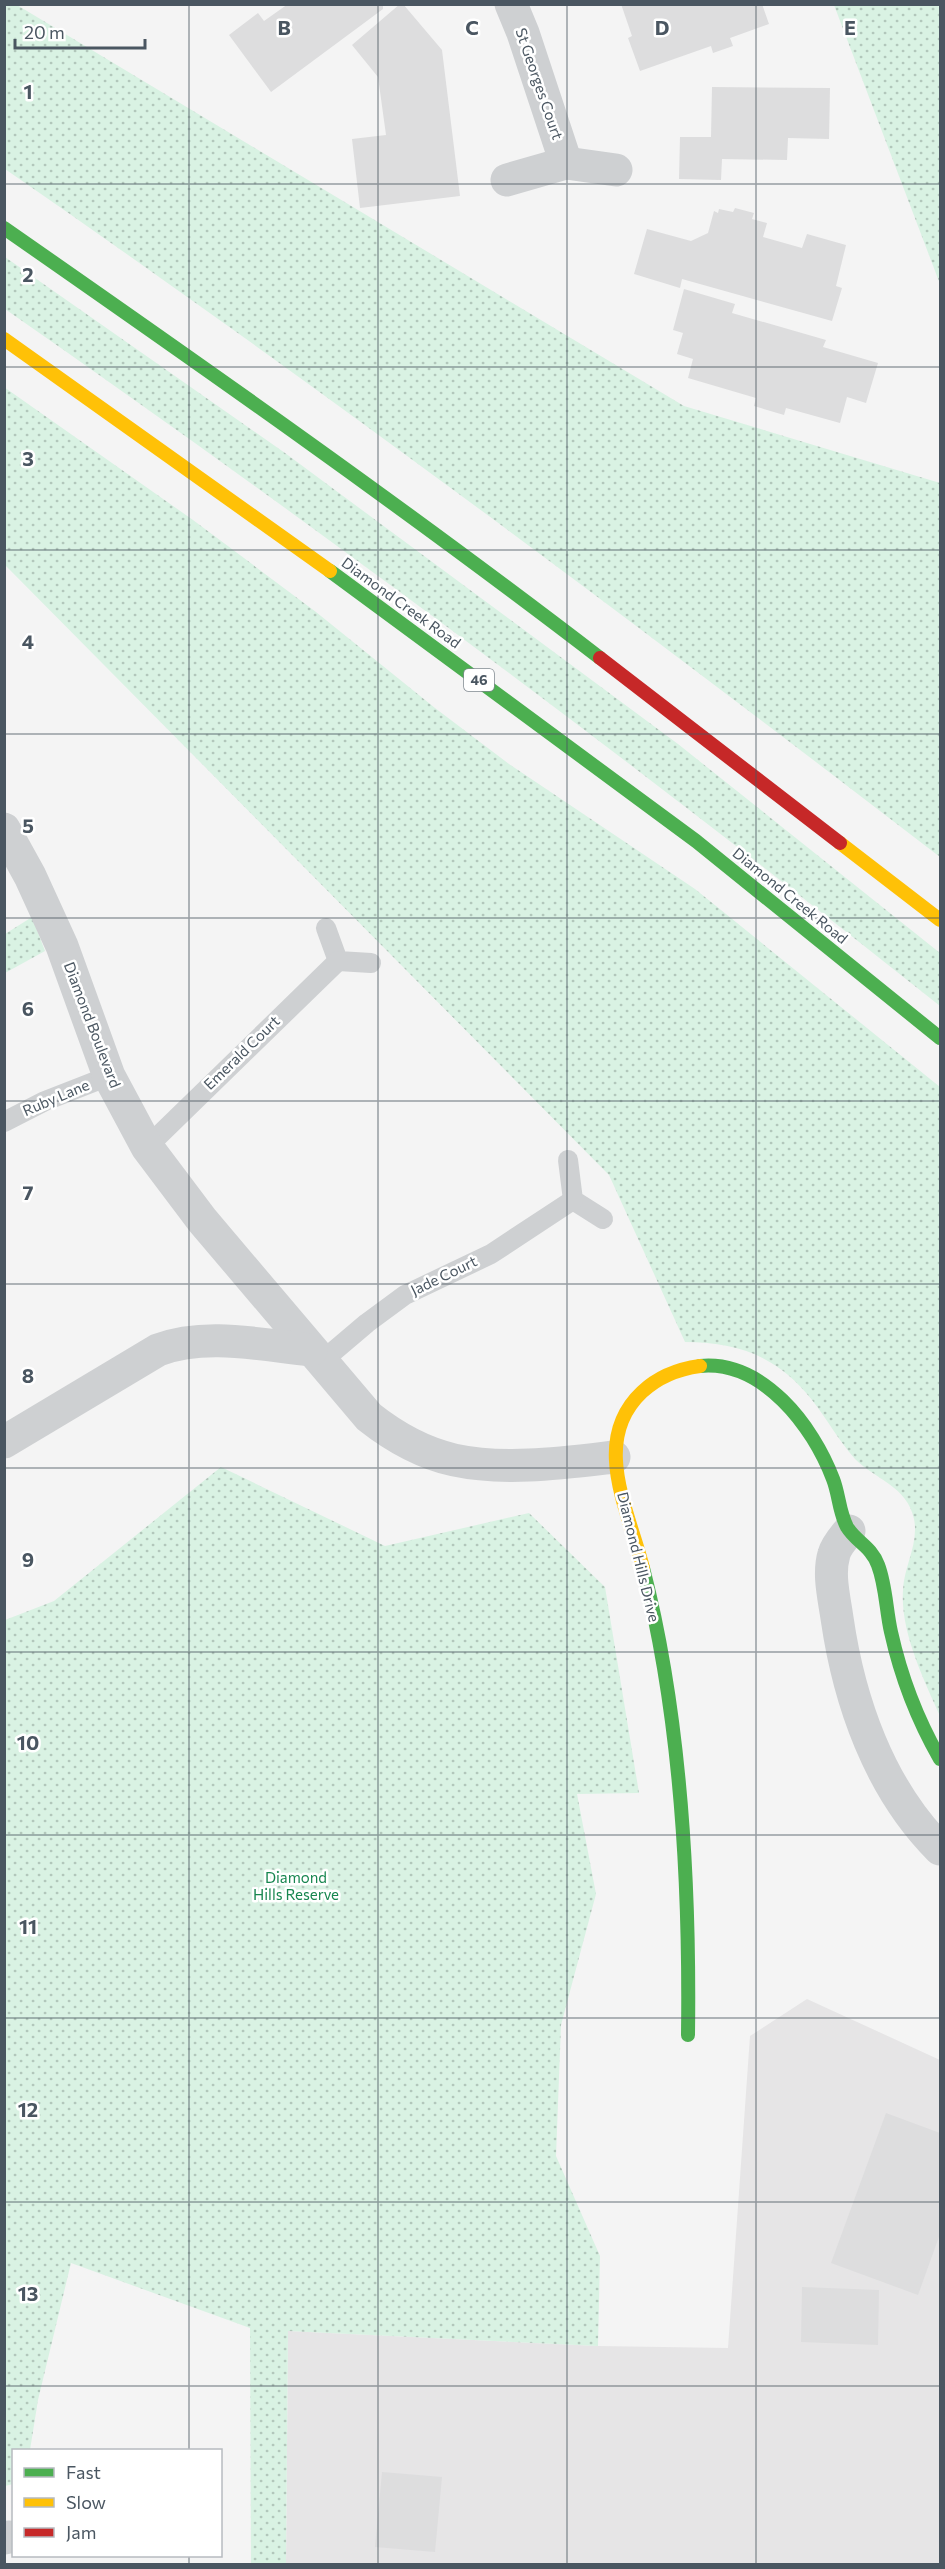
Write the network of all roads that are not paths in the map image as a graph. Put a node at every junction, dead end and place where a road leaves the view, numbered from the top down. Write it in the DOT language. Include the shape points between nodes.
graph roads {
  1 [pos="511,4"];
  2 [pos="566,163"];
  3 [pos="616,170"];
  4 [pos="507,180"];
  5 [pos="4,228"];
  6 [pos="4,339"];
  7 [pos="4,829"];
  8 [pos="940,920"];
  9 [pos="326,928"];
  10 [pos="338,962"];
  11 [pos="371,963"];
  12 [pos="940,1038"];
  13 [pos="109,1076"];
  14 [pos="4,1122"];
  15 [pos="147,1147"];
  16 [pos="568,1160"];
  17 [pos="573,1200"];
  18 [pos="603,1219"];
  19 [pos="316,1356"];
  20 [pos="4,1442"];
  21 [pos="614,1457"];
  22 [pos="849,1530"];
  23 [pos="940,1759"];
  24 [pos="940,1849"];
  25 [pos="688,2035"];
  1 -- 2 [label="street, St Georges Court"];
  2 -- 3 [label="street"];
  2 -- 4 [label="street"];
  5 -- 8 [label="main road" via="219,378 534,607"];
  6 -- 12 [label="main road, Diamond Creek Road / 46" via="566,744 696,842"];
  7 -- 13 [label="street, Diamond Boulevard" via="62,946"];
  9 -- 10 [label="lane"];
  10 -- 11 [label="lane"];
  10 -- 15 [label="lane, Emerald Court"];
  13 -- 14 [label="lane, Ruby Lane"];
  13 -- 15 [label="street, Diamond Boulevard"];
  15 -- 19 [label="street, Diamond Boulevard" via="195,1212"];
  16 -- 17 [label="lane"];
  17 -- 18 [label="lane"];
  17 -- 19 [label="lane, Jade Court" via="491,1254 423,1284"];
  19 -- 20 [label="street" via="219,1341 174,1344"];
  19 -- 21 [label="street, Diamond Boulevard" via="369,1417 387,1431 454,1460 502,1464"];
  21 -- 22 [label="main road, Diamond Hills Drive" via="626,1409 648,1386 675,1370 712,1365 731,1368 748,1374 776,1396 815,1444 828,1466"];
  21 -- 25 [label="main road, Diamond Hills Drive" via="643,1565 680,1787 688,1894"];
  22 -- 23 [label="main road, Diamond Hills Drive" via="870,1548 880,1572 890,1631 907,1692"];
  22 -- 24 [label="street" via="834,1553 831,1582 842,1652 858,1709 876,1758 903,1802"];
}
